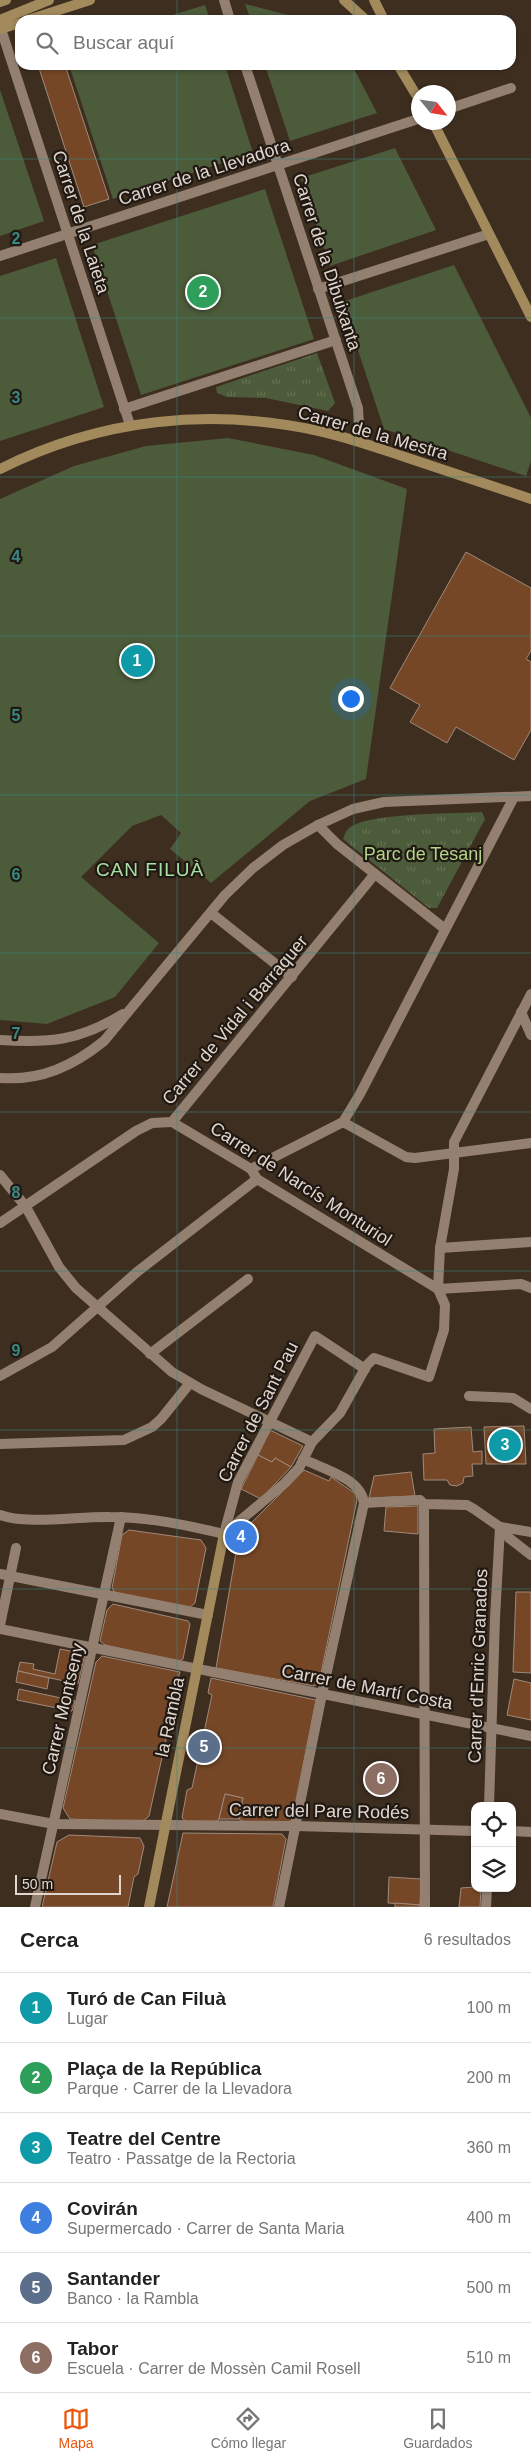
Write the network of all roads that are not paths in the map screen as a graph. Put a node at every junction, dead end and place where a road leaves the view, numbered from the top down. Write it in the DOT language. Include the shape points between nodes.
graph roads {
  1 [pos="6,0"];
  2 [pos="49,0"];
  3 [pos="90,0"];
  4 [pos="224,0"];
  5 [pos="344,0"];
  6 [pos="374,0"];
  7 [pos="0,2"];
  8 [pos="21,15"];
  9 [pos="44,15"];
  10 [pos="228,15"];
  11 [pos="360,15"];
  12 [pos="382,15"];
  13 [pos="15,18"];
  14 [pos="15,24"];
  15 [pos="0,26"];
  16 [pos="247,70"];
  17 [pos="401,70"];
  18 [pos="407,70"];
  19 [pos="414,85"];
  20 [pos="411,86"];
  21 [pos="511,88"];
  22 [pos="456,106"];
  23 [pos="411,121"];
  24 [pos="437,130"];
  25 [pos="278,165"];
  26 [pos="68,233"];
  27 [pos="489,234"];
  28 [pos="0,256"];
  29 [pos="318,289"];
  30 [pos="531,317"];
  31 [pos="336,340"];
  32 [pos="124,409"];
  33 [pos="130,425"];
  34 [pos="360,442"];
  35 [pos="0,469"];
  36 [pos="531,499"];
  37 [pos="531,796"];
  38 [pos="513,799"];
  39 [pos="318,825"];
  40 [pos="374,875"];
  41 [pos="211,913"];
  42 [pos="446,929"];
  43 [pos="292,977"];
  44 [pos="531,994"];
  45 [pos="129,1010"];
  46 [pos="521,1012"];
  47 [pos="531,1035"];
  48 [pos="0,1040"];
  49 [pos="0,1078"];
  50 [pos="172,1122"];
  51 [pos="343,1122"];
  52 [pos="531,1144"];
  53 [pos="454,1151"];
  54 [pos="251,1169"];
  55 [pos="0,1175"];
  56 [pos="257,1179"];
  57 [pos="26,1207"];
  58 [pos="0,1223"];
  59 [pos="531,1242"];
  60 [pos="440,1248"];
  61 [pos="248,1278"];
  62 [pos="531,1288"];
  63 [pos="438,1289"];
  64 [pos="97,1307"];
  65 [pos="150,1354"];
  66 [pos="365,1369"];
  67 [pos="0,1376"];
  68 [pos="190,1383"];
  69 [pos="469,1396"];
  70 [pos="531,1408"];
  71 [pos="269,1421"];
  72 [pos="312,1442"];
  73 [pos="0,1444"];
  74 [pos="303,1460"];
  75 [pos="231,1502"];
  76 [pos="364,1503"];
  77 [pos="424,1504"];
  78 [pos="248,1512"];
  79 [pos="0,1515"];
  80 [pos="121,1518"];
  81 [pos="500,1527"];
  82 [pos="531,1532"];
  83 [pos="224,1534"];
  84 [pos="16,1548"];
  85 [pos="531,1555"];
  86 [pos="5,1575"];
  87 [pos="105,1595"];
  88 [pos="208,1615"];
  89 [pos="0,1625"];
  90 [pos="0,1629"];
  91 [pos="94,1648"];
  92 [pos="197,1669"];
  93 [pos="322,1694"];
  94 [pos="424,1715"];
  95 [pos="492,1728"];
  96 [pos="531,1736"];
  97 [pos="489,1802"];
  98 [pos="0,1814"];
  99 [pos="54,1824"];
  100 [pos="164,1826"];
  101 [pos="295,1826"];
  102 [pos="425,1830"];
  103 [pos="471,1831"];
  104 [pos="516,1831"];
  105 [pos="531,1832"];
  106 [pos="487,1892"];
  107 [pos="35,1907"];
  108 [pos="149,1907"];
  109 [pos="279,1907"];
  110 [pos="425,1907"];
  111 [pos="486,1907"];
  1 -- 7 [label="main road"];
  2 -- 8 [label="main road"];
  3 -- 9 [label="main road"];
  4 -- 10 [label="street"];
  5 -- 11 [label="main road"];
  6 -- 12 [label="main road"];
  13 -- 15 [label="main road"];
  14 -- 15 [label="main road"];
  15 -- 26 [label="street, Carrer de la Laieta"];
  16 -- 25 [label="street, Carrer de la Dibuixanta"];
  17 -- 20 [label="main road"];
  18 -- 19 [label="main road"];
  21 -- 22 [label="street"];
  23 -- 25 [label="street, Carrer de la Llevadora"];
  24 -- 27 [label="main road"];
  25 -- 26 [label="street, Carrer de la Llevadora"];
  25 -- 29 [label="street, Carrer de la Dibuixanta"];
  26 -- 28 [label="street, Carrer de la Llevadora"];
  26 -- 32 [label="street, Carrer de la Laieta"];
  27 -- 29 [label="street"];
  27 -- 30 [label="main road"];
  29 -- 31 [label="street, Carrer de la Dibuixanta"];
  31 -- 32 [label="street"];
  31 -- 34 [label="street, Carrer de la Dibuixanta" via="358,408"];
  32 -- 33 [label="street, Carrer de la Laieta"];
  33 -- 34 [label="main road, Carrer de la Mestra" via="178,419 231,418 289,425"];
  33 -- 35 [label="main road, Carrer de la Mestra" via="55,445"];
  34 -- 36 [label="main road, Carrer de la Mestra"];
  37 -- 38 [label="street"];
  38 -- 39 [label="street" via="384,802 353,809"];
  38 -- 42 [label="street"];
  39 -- 40 [label="street"];
  39 -- 41 [label="street" via="253,868"];
  40 -- 42 [label="street"];
  40 -- 43 [label="street, Carrer de Vidal i Barraquer"];
  41 -- 43 [label="street"];
  41 -- 45 [label="street"];
  42 -- 51 [label="street"];
  43 -- 50 [label="street, Carrer de Vidal i Barraquer"];
  44 -- 46 [label="street"];
  45 -- 48 [label="street" via="72,1038 39,1043"];
  45 -- 49 [label="street" via="104,1041 82,1058 54,1072 29,1078"];
  46 -- 47 [label="street"];
  46 -- 53 [label="street" via="457,1132"];
  50 -- 54 [label="street, Carrer de Narcís Monturiol"];
  50 -- 57 [label="street, Carrer de Vidal i Barraquer" via="152,1123 136,1131"];
  51 -- 53 [label="street" via="406,1157"];
  51 -- 54 [label="street"];
  52 -- 53 [label="street"];
  53 -- 60 [label="street" via="454,1169"];
  54 -- 56 [label="street, Carrer de Narcís Monturiol"];
  55 -- 57 [label="street"];
  56 -- 63 [label="street, Carrer de Narcís Monturiol"];
  56 -- 64 [label="street"];
  57 -- 58 [label="street, Carrer de Vidal i Barraquer"];
  57 -- 64 [label="street" via="59,1267"];
  59 -- 60 [label="street"];
  60 -- 63 [label="street"];
  61 -- 65 [label="street"];
  62 -- 63 [label="street" via="521,1284"];
  63 -- 66 [label="street" via="445,1305 444,1330 429,1377 374,1358"];
  64 -- 65 [label="street"];
  64 -- 67 [label="street" via="52,1347"];
  65 -- 68 [label="street"];
  66 -- 71 [label="street, Carrer de Sant Pau" via="315,1336"];
  66 -- 72 [label="street" via="340,1413"];
  68 -- 71 [label="street"];
  68 -- 73 [label="street" via="161,1420 124,1440"];
  69 -- 70 [label="street" via="513,1398"];
  71 -- 72 [label="street"];
  71 -- 75 [label="street, Carrer de Sant Pau"];
  72 -- 74 [label="street"];
  74 -- 76 [label="street" via="352,1483 360,1490"];
  74 -- 78 [label="street" via="285,1483"];
  75 -- 78 [label="street, Carrer de Sant Pau" via="236,1508"];
  75 -- 83 [label="street, Carrer de Sant Pau"];
  76 -- 77 [label="street" via="420,1500"];
  76 -- 93 [label="street"];
  77 -- 81 [label="street" via="467,1505"];
  77 -- 94 [label="street"];
  78 -- 83 [label="street"];
  79 -- 80 [label="street" via="22,1519"];
  80 -- 83 [label="street" via="168,1522"];
  80 -- 87 [label="street, Carrer Montseny"];
  81 -- 82 [label="street"];
  81 -- 85 [label="street"];
  81 -- 95 [label="street, Carrer d'Enric Granados"];
  83 -- 88 [label="main road, la Rambla"];
  84 -- 86 [label="street"];
  86 -- 87 [label="street"];
  86 -- 89 [label="street"];
  87 -- 88 [label="street"];
  87 -- 91 [label="street, Carrer Montseny"];
  88 -- 92 [label="main road, la Rambla"];
  90 -- 91 [label="street, Carrer de Martí Costa"];
  91 -- 92 [label="street, Carrer de Martí Costa"];
  91 -- 99 [label="street, Carrer Montseny"];
  92 -- 93 [label="street, Carrer de Martí Costa"];
  92 -- 100 [label="main road, la Rambla"];
  93 -- 94 [label="street, Carrer de Martí Costa"];
  93 -- 101 [label="street"];
  94 -- 95 [label="street, Carrer de Martí Costa"];
  94 -- 102 [label="street"];
  95 -- 96 [label="street, Carrer de Martí Costa"];
  95 -- 97 [label="street, Carrer d'Enric Granados"];
  98 -- 99 [label="street, Carrer del Pare Rodés"];
  99 -- 100 [label="street, Carrer del Pare Rodés"];
  99 -- 107 [label="street, Carrer Montseny"];
  100 -- 101 [label="street, Carrer del Pare Rodés"];
  100 -- 108 [label="main road, la Rambla"];
  101 -- 102 [label="street, Carrer del Pare Rodés"];
  101 -- 109 [label="street"];
  102 -- 103 [label="street, Carrer del Pare Rodés"];
  102 -- 110 [label="street"];
  104 -- 105 [label="street"];
  106 -- 111 [label="street"];
}
